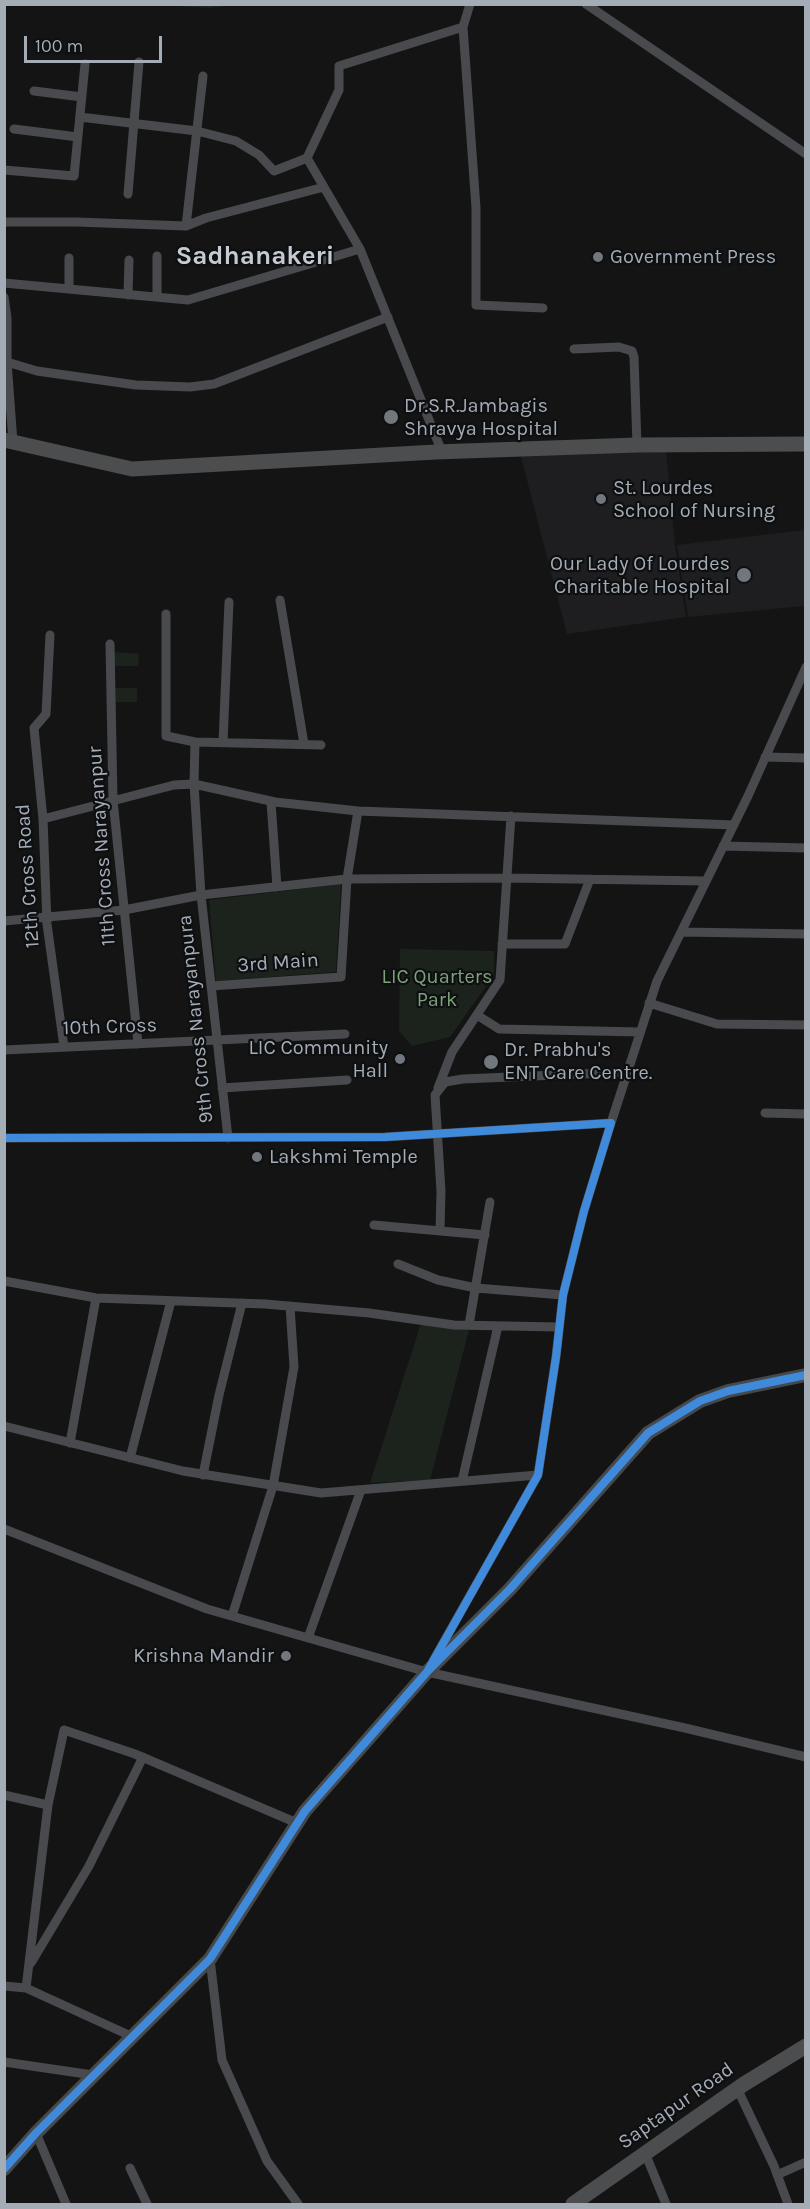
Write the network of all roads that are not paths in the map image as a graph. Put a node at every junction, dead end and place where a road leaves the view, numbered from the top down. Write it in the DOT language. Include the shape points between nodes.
graph roads {
  1 [pos="470,4"];
  2 [pos="586,4"];
  3 [pos="463,27"];
  4 [pos="139,62"];
  5 [pos="85,64"];
  6 [pos="203,76"];
  7 [pos="34,91"];
  8 [pos="82,97"];
  9 [pos="80,117"];
  10 [pos="134,123"];
  11 [pos="14,129"];
  12 [pos="197,131"];
  13 [pos="78,137"];
  14 [pos="806,154"];
  15 [pos="307,158"];
  16 [pos="4,170"];
  17 [pos="324,187"];
  18 [pos="128,194"];
  19 [pos="4,222"];
  20 [pos="186,226"];
  21 [pos="360,249"];
  22 [pos="157,256"];
  23 [pos="69,258"];
  24 [pos="129,260"];
  25 [pos="4,283"];
  26 [pos="69,289"];
  27 [pos="128,295"];
  28 [pos="4,297"];
  29 [pos="157,297"];
  30 [pos="543,308"];
  31 [pos="388,317"];
  32 [pos="6,341"];
  33 [pos="574,348"];
  34 [pos="7,362"];
  35 [pos="9,441"];
  36 [pos="806,444"];
  37 [pos="637,445"];
  38 [pos="442,452"];
  39 [pos="280,600"];
  40 [pos="229,602"];
  41 [pos="166,614"];
  42 [pos="50,635"];
  43 [pos="110,644"];
  44 [pos="806,667"];
  45 [pos="195,742"];
  46 [pos="223,742"];
  47 [pos="304,744"];
  48 [pos="321,745"];
  49 [pos="765,757"];
  50 [pos="806,758"];
  51 [pos="194,784"];
  52 [pos="113,800"];
  53 [pos="272,802"];
  54 [pos="358,811"];
  55 [pos="510,816"];
  56 [pos="43,819"];
  57 [pos="734,825"];
  58 [pos="723,846"];
  59 [pos="806,848"];
  60 [pos="507,878"];
  61 [pos="347,879"];
  62 [pos="590,879"];
  63 [pos="706,881"];
  64 [pos="277,887"];
  65 [pos="201,895"];
  66 [pos="124,910"];
  67 [pos="46,918"];
  68 [pos="4,921"];
  69 [pos="681,932"];
  70 [pos="806,934"];
  71 [pos="502,944"];
  72 [pos="211,986"];
  73 [pos="649,1003"];
  74 [pos="477,1015"];
  75 [pos="806,1025"];
  76 [pos="640,1032"];
  77 [pos="345,1034"];
  78 [pos="217,1041"];
  79 [pos="138,1044"];
  80 [pos="64,1047"];
  81 [pos="4,1050"];
  82 [pos="627,1072"];
  83 [pos="346,1080"];
  84 [pos="222,1088"];
  85 [pos="435,1095"];
  86 [pos="765,1113"];
  87 [pos="806,1114"];
  88 [pos="610,1123"];
  89 [pos="438,1134"];
  90 [pos="4,1138"];
  91 [pos="228,1138"];
  92 [pos="490,1202"];
  93 [pos="374,1225"];
  94 [pos="440,1231"];
  95 [pos="485,1235"];
  96 [pos="398,1264"];
  97 [pos="4,1281"];
  98 [pos="476,1288"];
  99 [pos="563,1294"];
  100 [pos="96,1298"];
  101 [pos="171,1301"];
  102 [pos="242,1303"];
  103 [pos="290,1306"];
  104 [pos="469,1325"];
  105 [pos="498,1326"];
  106 [pos="559,1327"];
  107 [pos="806,1375"];
  108 [pos="4,1426"];
  109 [pos="70,1443"];
  110 [pos="130,1458"];
  111 [pos="203,1475"];
  112 [pos="538,1475"];
  113 [pos="462,1481"];
  114 [pos="273,1486"];
  115 [pos="361,1490"];
  116 [pos="6,1532"];
  117 [pos="232,1616"];
  118 [pos="308,1638"];
  119 [pos="427,1672"];
  120 [pos="806,1756"];
  121 [pos="143,1757"];
  122 [pos="4,1795"];
  123 [pos="48,1805"];
  124 [pos="297,1824"];
  125 [pos="210,1959"];
  126 [pos="28,1968"];
  127 [pos="4,1986"];
  128 [pos="26,1988"];
  129 [pos="133,2037"];
  130 [pos="806,2046"];
  131 [pos="4,2062"];
  132 [pos="93,2075"];
  133 [pos="737,2088"];
  134 [pos="36,2133"];
  135 [pos="645,2153"];
  136 [pos="806,2162"];
  137 [pos="130,2168"];
  138 [pos="4,2169"];
  139 [pos="777,2175"];
  140 [pos="66,2205"];
  141 [pos="147,2205"];
  142 [pos="298,2205"];
  143 [pos="573,2205"];
  144 [pos="666,2205"];
  145 [pos="788,2205"];
  1 -- 3 [label="street"];
  2 -- 14 [label="street"];
  3 -- 15 [label="street" via="339,66 339,90"];
  3 -- 30 [label="street" via="476,208 476,305"];
  4 -- 10 [label="street"];
  5 -- 8 [label="street"];
  6 -- 12 [label="street"];
  7 -- 8 [label="street"];
  8 -- 9 [label="street"];
  9 -- 10 [label="street"];
  9 -- 13 [label="street"];
  10 -- 12 [label="street"];
  10 -- 18 [label="street"];
  11 -- 13 [label="street"];
  12 -- 15 [label="street" via="236,141 259,155 274,171"];
  12 -- 20 [label="street"];
  13 -- 16 [label="street" via="74,176"];
  15 -- 17 [label="street"];
  17 -- 20 [label="street"];
  17 -- 21 [label="street"];
  19 -- 20 [label="street"];
  21 -- 29 [label="street" via="188,300"];
  21 -- 31 [label="street"];
  22 -- 29 [label="street"];
  23 -- 26 [label="street"];
  24 -- 27 [label="street"];
  25 -- 26 [label="street"];
  26 -- 27 [label="street"];
  27 -- 29 [label="street"];
  28 -- 32 [label="street"];
  31 -- 34 [label="street" via="214,384 190,387 136,385 37,371"];
  31 -- 38 [label="street"];
  32 -- 34 [label="street"];
  33 -- 37 [label="street" via="619,347 632,351"];
  34 -- 35 [label="street"];
  35 -- 38 [label="main road" via="132,469"];
  36 -- 37 [label="main road"];
  37 -- 38 [label="main road"];
  39 -- 47 [label="street"];
  40 -- 46 [label="street"];
  41 -- 45 [label="street" via="166,736"];
  42 -- 56 [label="street, 12th Cross Road" via="46,714 34,728"];
  43 -- 52 [label="street, 11th Cross Narayanpur"];
  44 -- 49 [label="street"];
  45 -- 46 [label="street"];
  45 -- 51 [label="street, 9th Cross Narayanpura"];
  46 -- 47 [label="street"];
  47 -- 48 [label="street"];
  49 -- 50 [label="street"];
  49 -- 57 [label="street"];
  51 -- 52 [label="street"];
  51 -- 53 [label="street"];
  51 -- 65 [label="street, 9th Cross Narayanpura"];
  52 -- 56 [label="street"];
  52 -- 66 [label="street, 11th Cross Narayanpur"];
  53 -- 54 [label="street"];
  53 -- 64 [label="street"];
  54 -- 55 [label="street"];
  54 -- 61 [label="street"];
  55 -- 57 [label="street"];
  55 -- 60 [label="street"];
  56 -- 67 [label="street, 12th Cross Road"];
  57 -- 58 [label="street"];
  58 -- 59 [label="street"];
  58 -- 63 [label="street"];
  60 -- 61 [label="street"];
  60 -- 62 [label="street"];
  60 -- 71 [label="street"];
  61 -- 64 [label="street"];
  61 -- 72 [label="street, 3rd Main" via="341,977"];
  62 -- 63 [label="street"];
  62 -- 71 [label="street" via="565,944"];
  63 -- 69 [label="street"];
  64 -- 65 [label="street"];
  65 -- 66 [label="street"];
  65 -- 72 [label="street, 9th Cross Narayanpura"];
  66 -- 67 [label="street"];
  66 -- 79 [label="street, 11th Cross Narayanpur"];
  67 -- 68 [label="street"];
  67 -- 80 [label="street, 12th Cross Road"];
  69 -- 70 [label="street"];
  69 -- 73 [label="street"];
  71 -- 74 [label="street" via="500,980"];
  72 -- 78 [label="street, 9th Cross Narayanpura"];
  73 -- 75 [label="street" via="717,1024"];
  73 -- 76 [label="street"];
  74 -- 76 [label="street" via="499,1029"];
  74 -- 85 [label="street" via="452,1052"];
  76 -- 82 [label="street"];
  77 -- 78 [label="street, 10th Cross"];
  78 -- 79 [label="street, 10th Cross"];
  78 -- 84 [label="street, 9th Cross Narayanpura"];
  79 -- 80 [label="street, 10th Cross"];
  80 -- 81 [label="street, 10th Cross"];
  82 -- 85 [label="street" via="463,1079 445,1082"];
  82 -- 88 [label="street"];
  83 -- 84 [label="street"];
  84 -- 91 [label="street, 9th Cross Narayanpura"];
  85 -- 89 [label="street"];
  86 -- 87 [label="street"];
  88 -- 89 [label="street"];
  88 -- 99 [label="street"];
  89 -- 91 [label="street"];
  89 -- 94 [label="street"];
  90 -- 91 [label="street"];
  92 -- 95 [label="street"];
  93 -- 94 [label="street"];
  94 -- 95 [label="street"];
  95 -- 98 [label="street"];
  96 -- 98 [label="street" via="438,1280"];
  97 -- 100 [label="street"];
  98 -- 99 [label="street"];
  98 -- 104 [label="street"];
  99 -- 106 [label="street"];
  100 -- 101 [label="street"];
  100 -- 109 [label="street"];
  101 -- 102 [label="street"];
  101 -- 110 [label="street"];
  102 -- 103 [label="street"];
  102 -- 111 [label="street"];
  103 -- 104 [label="street"];
  103 -- 114 [label="street" via="294,1366"];
  104 -- 105 [label="street"];
  105 -- 106 [label="street"];
  105 -- 113 [label="street"];
  106 -- 112 [label="street"];
  107 -- 119 [label="street" via="728,1391 700,1401 648,1433 510,1589"];
  108 -- 109 [label="street"];
  109 -- 110 [label="street"];
  110 -- 111 [label="street"];
  111 -- 114 [label="street"];
  112 -- 113 [label="street"];
  112 -- 119 [label="street"];
  113 -- 115 [label="street"];
  114 -- 115 [label="street" via="321,1493"];
  114 -- 117 [label="street"];
  115 -- 118 [label="street"];
  116 -- 117 [label="street"];
  117 -- 118 [label="street"];
  118 -- 119 [label="street"];
  119 -- 120 [label="street"];
  119 -- 124 [label="street"];
  121 -- 123 [label="street" via="64,1730"];
  121 -- 124 [label="street"];
  121 -- 126 [label="street" via="89,1866"];
  122 -- 123 [label="street"];
  123 -- 126 [label="street"];
  124 -- 125 [label="street"];
  125 -- 129 [label="street"];
  125 -- 142 [label="street" via="222,2060 267,2162"];
  126 -- 128 [label="street"];
  127 -- 128 [label="street"];
  128 -- 129 [label="street"];
  129 -- 132 [label="street"];
  130 -- 133 [label="main road, Saptapur Road"];
  131 -- 132 [label="street"];
  132 -- 134 [label="street"];
  133 -- 135 [label="main road, Saptapur Road"];
  133 -- 139 [label="street"];
  134 -- 138 [label="street"];
  134 -- 140 [label="street"];
  135 -- 143 [label="main road, Saptapur Road"];
  135 -- 144 [label="street"];
  136 -- 139 [label="street"];
  137 -- 141 [label="street"];
  139 -- 145 [label="street"];
}
